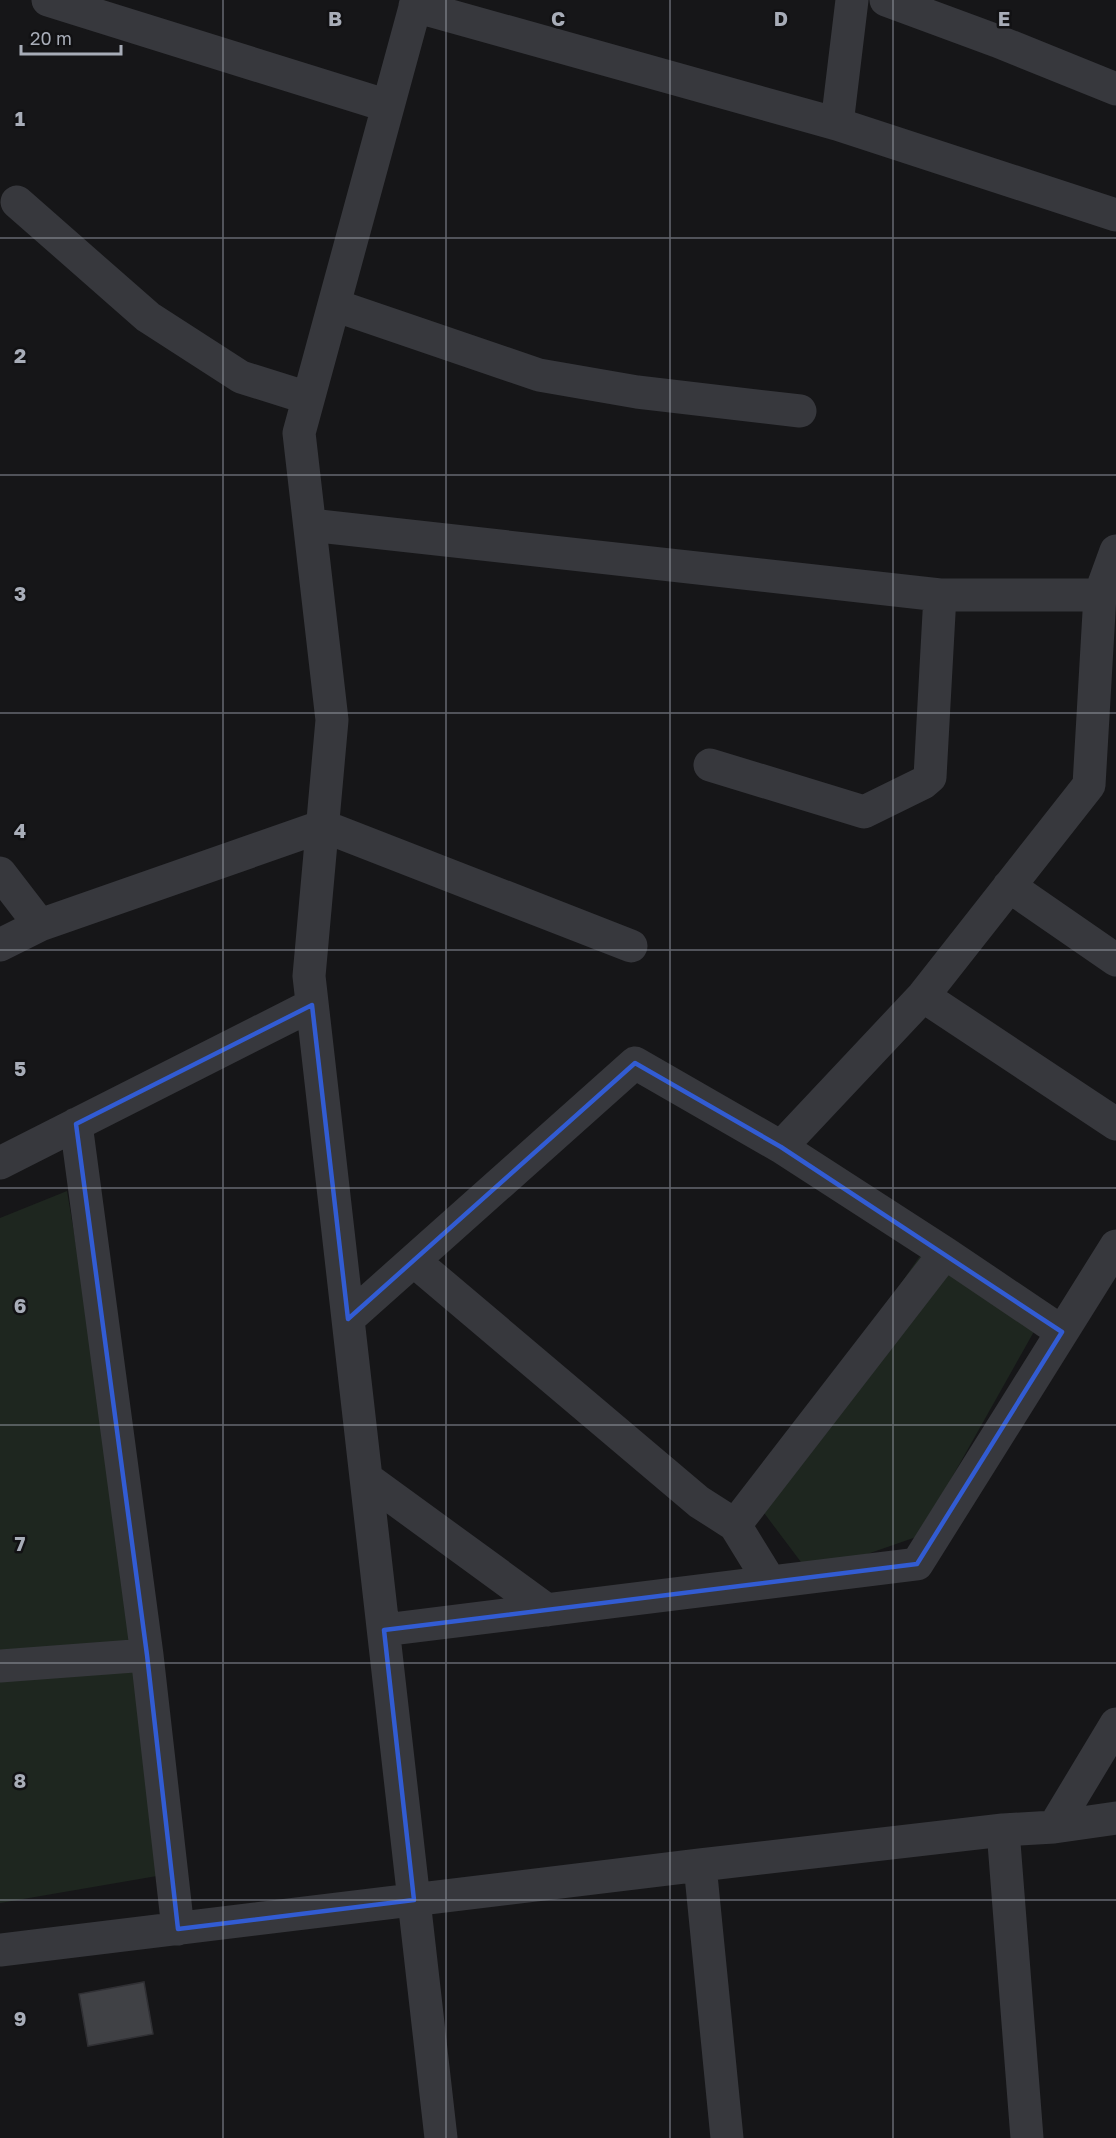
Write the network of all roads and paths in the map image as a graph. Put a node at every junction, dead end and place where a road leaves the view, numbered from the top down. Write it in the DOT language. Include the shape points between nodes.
graph roads {
  1 [pos="48,0"];
  2 [pos="852,0"];
  3 [pos="886,0"];
  4 [pos="416,3"];
  5 [pos="1116,89"];
  6 [pos="388,105"];
  7 [pos="837,124"];
  8 [pos="17,202"];
  9 [pos="1116,215"];
  10 [pos="334,304"];
  11 [pos="308,398"];
  12 [pos="800,411"];
  13 [pos="310,525"];
  14 [pos="1116,551"];
  15 [pos="940,595"];
  16 [pos="1100,595"];
  17 [pos="710,765"];
  18 [pos="323,826"];
  19 [pos="0,873"];
  20 [pos="1009,886"];
  21 [pos="40,925"];
  22 [pos="0,945"];
  23 [pos="631,946"];
  24 [pos="1116,960"];
  25 [pos="923,996"];
  26 [pos="312,1005"];
  27 [pos="76,1124"];
  28 [pos="1116,1124"];
  29 [pos="781,1147"];
  30 [pos="0,1163"];
  31 [pos="1116,1246"];
  32 [pos="945,1253"];
  33 [pos="414,1261"];
  34 [pos="348,1319"];
  35 [pos="1062,1332"];
  36 [pos="366,1478"];
  37 [pos="735,1525"];
  38 [pos="770,1582"];
  39 [pos="547,1610"];
  40 [pos="384,1630"];
  41 [pos="147,1655"];
  42 [pos="0,1666"];
  43 [pos="1116,1724"];
  44 [pos="1116,1818"];
  45 [pos="1054,1827"];
  46 [pos="1003,1830"];
  47 [pos="700,1865"];
  48 [pos="414,1900"];
  49 [pos="178,1929"];
  50 [pos="0,1950"];
  51 [pos="441,2138"];
  52 [pos="727,2138"];
  53 [pos="1027,2138"];
  1 -- 6 [label="street"];
  2 -- 7 [label="street"];
  3 -- 5 [label="street"];
  4 -- 6 [label="street"];
  4 -- 7 [label="street"];
  6 -- 10 [label="street"];
  7 -- 9 [label="street"];
  8 -- 11 [label="street" via="148,317 241,377"];
  10 -- 11 [label="street"];
  10 -- 12 [label="street" via="539,375 637,392"];
  11 -- 13 [label="street" via="299,433"];
  13 -- 15 [label="street"];
  13 -- 18 [label="street" via="332,720"];
  14 -- 16 [label="street"];
  15 -- 16 [label="street"];
  15 -- 17 [label="street" via="930,777 923,783 864,812"];
  16 -- 20 [label="street" via="1089,785"];
  18 -- 21 [label="street"];
  18 -- 23 [label="street"];
  18 -- 26 [label="street" via="309,976"];
  19 -- 21 [label="street"];
  20 -- 24 [label="street"];
  20 -- 25 [label="street"];
  21 -- 22 [label="street"];
  25 -- 28 [label="street"];
  25 -- 29 [label="street"];
  26 -- 27 [label="street"];
  26 -- 34 [label="street"];
  27 -- 30 [label="street"];
  27 -- 41 [label="street"];
  29 -- 32 [label="street"];
  29 -- 33 [label="street" via="635,1063"];
  31 -- 35 [label="street"];
  32 -- 35 [label="street"];
  32 -- 37 [label="street"];
  33 -- 34 [label="street"];
  33 -- 37 [label="street" via="699,1502"];
  34 -- 36 [label="street"];
  35 -- 38 [label="street" via="917,1564"];
  36 -- 39 [label="street"];
  36 -- 40 [label="street"];
  37 -- 38 [label="street"];
  38 -- 39 [label="street"];
  39 -- 40 [label="street"];
  40 -- 48 [label="street"];
  41 -- 42 [label="street"];
  41 -- 49 [label="street"];
  43 -- 45 [label="street"];
  44 -- 45 [label="street"];
  45 -- 46 [label="street"];
  46 -- 47 [label="street"];
  46 -- 53 [label="street"];
  47 -- 48 [label="street"];
  47 -- 52 [label="street"];
  48 -- 49 [label="street"];
  48 -- 51 [label="street"];
  49 -- 50 [label="street"];
}
